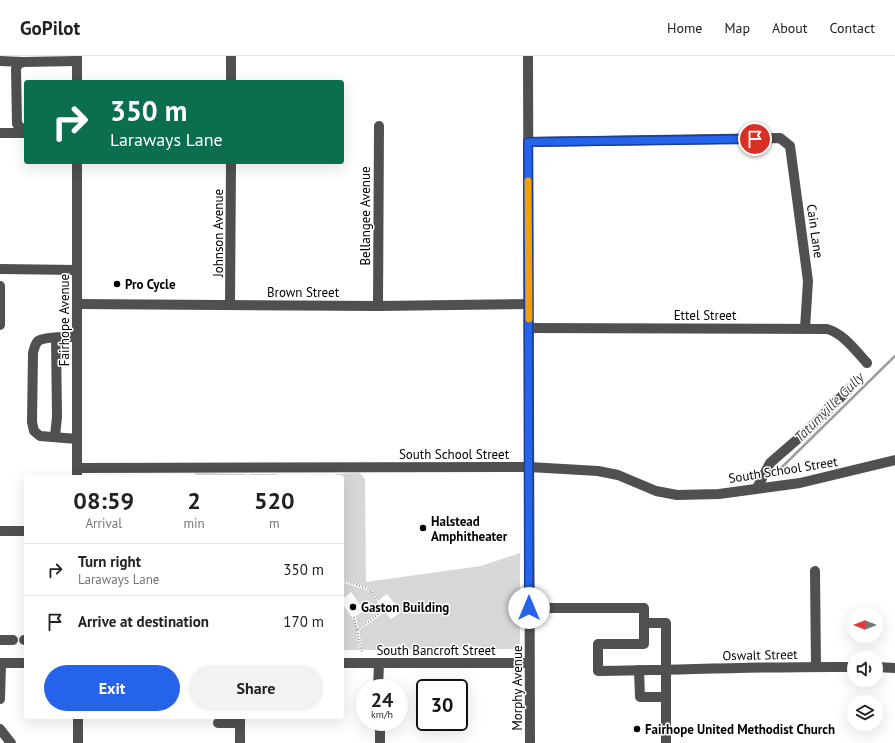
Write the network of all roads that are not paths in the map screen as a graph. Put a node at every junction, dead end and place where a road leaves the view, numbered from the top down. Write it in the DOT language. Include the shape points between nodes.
graph roads {
  1 [pos="231,56"];
  2 [pos="528,56"];
  3 [pos="77,59"];
  4 [pos="0,61"];
  5 [pos="24,62"];
  6 [pos="77,80"];
  7 [pos="231,80"];
  8 [pos="379,126"];
  9 [pos="24,131"];
  10 [pos="0,133"];
  11 [pos="24,133"];
  12 [pos="528,142"];
  13 [pos="77,164"];
  14 [pos="231,164"];
  15 [pos="0,269"];
  16 [pos="77,270"];
  17 [pos="0,286"];
  18 [pos="77,304"];
  19 [pos="528,304"];
  20 [pos="230,305"];
  21 [pos="378,306"];
  22 [pos="0,325"];
  23 [pos="529,328"];
  24 [pos="805,328"];
  25 [pos="77,337"];
  26 [pos="56,338"];
  27 [pos="867,363"];
  28 [pos="850,388"];
  29 [pos="55,436"];
  30 [pos="77,439"];
  31 [pos="895,460"];
  32 [pos="529,467"];
  33 [pos="77,472"];
  34 [pos="757,488"];
  35 [pos="0,531"];
  36 [pos="24,531"];
  37 [pos="815,571"];
  38 [pos="529,608"];
  39 [pos="644,623"];
  40 [pos="0,640"];
  41 [pos="13,640"];
  42 [pos="0,663"];
  43 [pos="24,663"];
  44 [pos="529,663"];
  45 [pos="344,664"];
  46 [pos="379,664"];
  47 [pos="816,667"];
  48 [pos="847,667"];
  49 [pos="883,668"];
  50 [pos="895,668"];
  51 [pos="639,670"];
  52 [pos="666,670"];
  53 [pos="378,679"];
  54 [pos="666,697"];
  55 [pos="0,699"];
  56 [pos="78,719"];
  57 [pos="240,720"];
  58 [pos="218,723"];
  59 [pos="0,729"];
  60 [pos="380,731"];
  61 [pos="11,743"];
  62 [pos="78,743"];
  63 [pos="240,743"];
  64 [pos="380,743"];
  65 [pos="530,743"];
  66 [pos="666,743"];
  1 -- 7 [label="street"];
  2 -- 12 [label="street, Morphy Avenue"];
  3 -- 5 [label="street"];
  3 -- 6 [label="street"];
  4 -- 5 [label="street"];
  5 -- 9 [label="street" via="18,64 16,69 16,110 17,124"];
  8 -- 21 [label="street, Bellangee Avenue"];
  10 -- 11 [label="street"];
  12 -- 19 [label="street, Morphy Avenue"];
  12 -- 24 [label="street, Cain Lane" via="780,138 785,140 790,146 808,281"];
  13 -- 16 [label="street, Fairhope Avenue"];
  14 -- 20 [label="street, Johnson Avenue"];
  15 -- 16 [label="street"];
  16 -- 18 [label="street, Fairhope Avenue"];
  17 -- 22 [label="street"];
  18 -- 20 [label="street, Brown Street"];
  18 -- 25 [label="street, Fairhope Avenue"];
  19 -- 21 [label="street, Brown Street"];
  19 -- 23 [label="street, Morphy Avenue"];
  20 -- 21 [label="street, Brown Street"];
  23 -- 24 [label="street, Ettel Street"];
  23 -- 32 [label="street, Morphy Avenue"];
  24 -- 27 [label="street, Ettel Street" via="834,331"];
  25 -- 26 [label="street"];
  25 -- 30 [label="street, Fairhope Avenue"];
  26 -- 29 [label="street"];
  26 -- 29 [label="street" via="39,340 35,344 32,375 34,431 40,436"];
  28 -- 34 [label="street" via="770,463"];
  29 -- 30 [label="street"];
  30 -- 33 [label="street, Fairhope Avenue"];
  31 -- 34 [label="street, South School Street" via="823,479"];
  32 -- 33 [label="street, South School Street"];
  32 -- 34 [label="street, South School Street" via="598,471 618,475 656,491 677,495 719,494"];
  32 -- 38 [label="street, Morphy Avenue"];
  35 -- 36 [label="street"];
  37 -- 47 [label="street"];
  38 -- 39 [label="street" via="644,608"];
  38 -- 44 [label="street, Morphy Avenue"];
  39 -- 51 [label="street, Oswalt Street" via="644,644 598,644 598,671"];
  39 -- 52 [label="street" via="666,623"];
  40 -- 41 [label="street"];
  42 -- 43 [label="street"];
  42 -- 55 [label="street"];
  44 -- 46 [label="street, South Bancroft Street"];
  44 -- 65 [label="street, Morphy Avenue"];
  45 -- 46 [label="street, South Bancroft Street"];
  46 -- 53 [label="street"];
  47 -- 48 [label="street, Oswalt Street"];
  47 -- 52 [label="street, Oswalt Street"];
  49 -- 50 [label="street"];
  51 -- 52 [label="street, Oswalt Street"];
  51 -- 54 [label="street" via="640,697"];
  52 -- 54 [label="street"];
  54 -- 66 [label="street"];
  56 -- 62 [label="street"];
  57 -- 58 [label="street"];
  57 -- 63 [label="street"];
  59 -- 61 [label="street"];
  60 -- 64 [label="street"];
}
